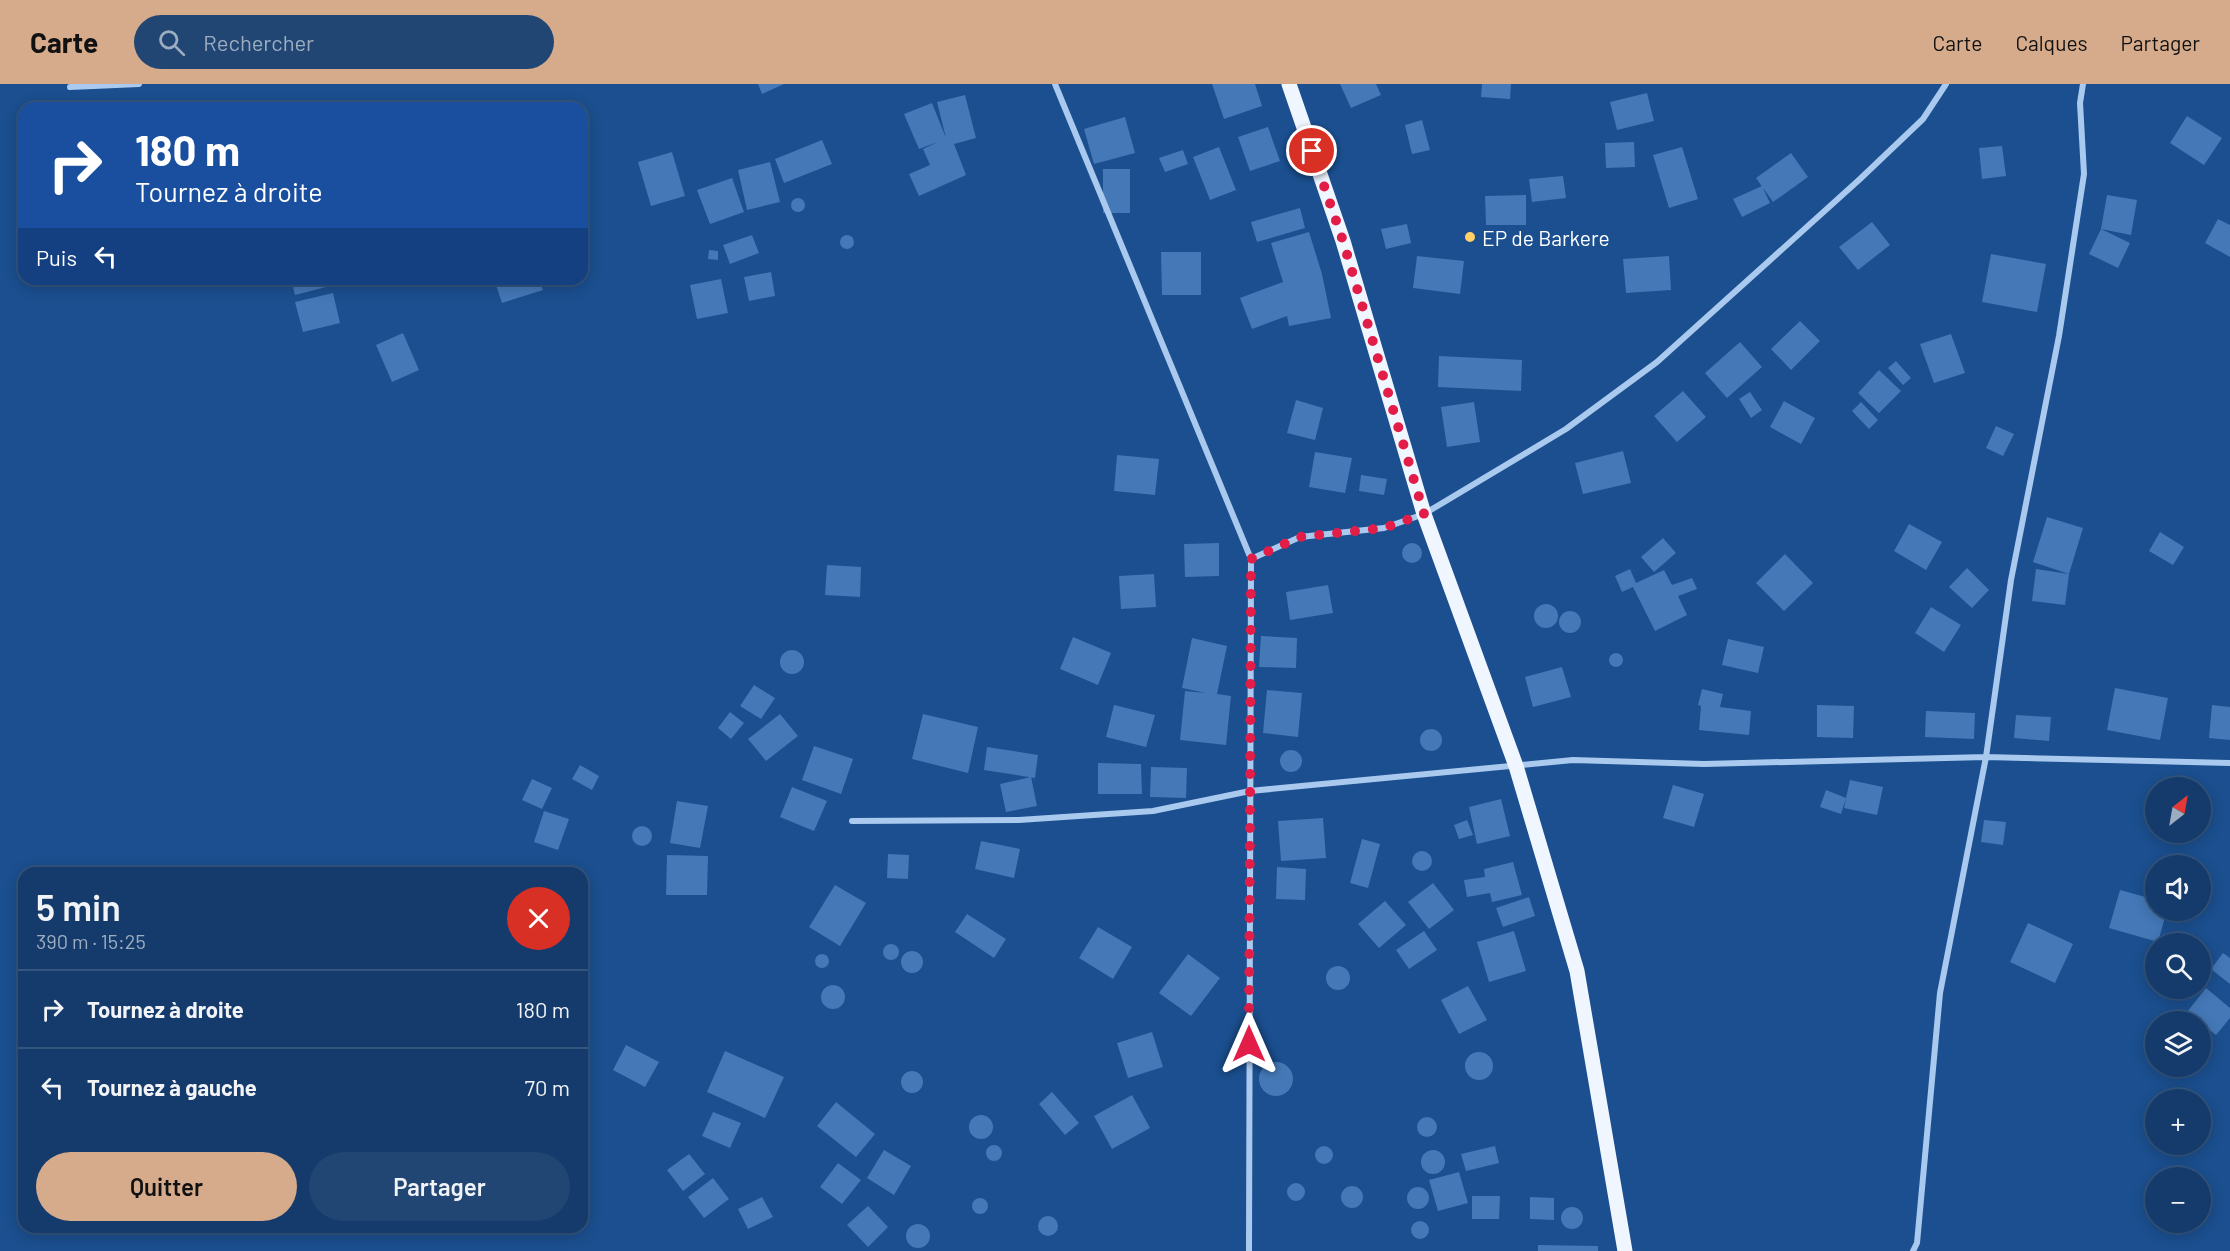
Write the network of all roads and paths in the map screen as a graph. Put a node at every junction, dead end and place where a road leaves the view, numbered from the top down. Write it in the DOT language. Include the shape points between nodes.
graph roads {
  1 [pos="139,84"];
  2 [pos="1055,84"];
  3 [pos="1289,84"];
  4 [pos="1946,84"];
  5 [pos="2083,84"];
  6 [pos="70,87"];
  7 [pos="1424,514"];
  8 [pos="1251,559"];
  9 [pos="1986,757"];
  10 [pos="2230,763"];
  11 [pos="1516,766"];
  12 [pos="1250,791"];
  13 [pos="852,821"];
  14 [pos="1249,1251"];
  15 [pos="1625,1251"];
  16 [pos="1913,1251"];
  1 -- 6 [label="street"];
  2 -- 8 [label="street"];
  3 -- 7 [label="main road" via="1343,241"];
  4 -- 7 [label="street" via="1923,119 1657,362 1566,429"];
  5 -- 9 [label="street" via="2080,103 2084,174 2059,336 2011,580"];
  7 -- 8 [label="street" via="1384,528 1300,537"];
  7 -- 11 [label="main road"];
  8 -- 12 [label="street"];
  9 -- 10 [label="street"];
  9 -- 11 [label="street" via="1704,764 1573,760"];
  9 -- 16 [label="street" via="1940,993 1917,1243"];
  11 -- 12 [label="street"];
  11 -- 15 [label="main road" via="1577,970"];
  12 -- 13 [label="street" via="1152,811 1019,820"];
  12 -- 14 [label="street"];
}
